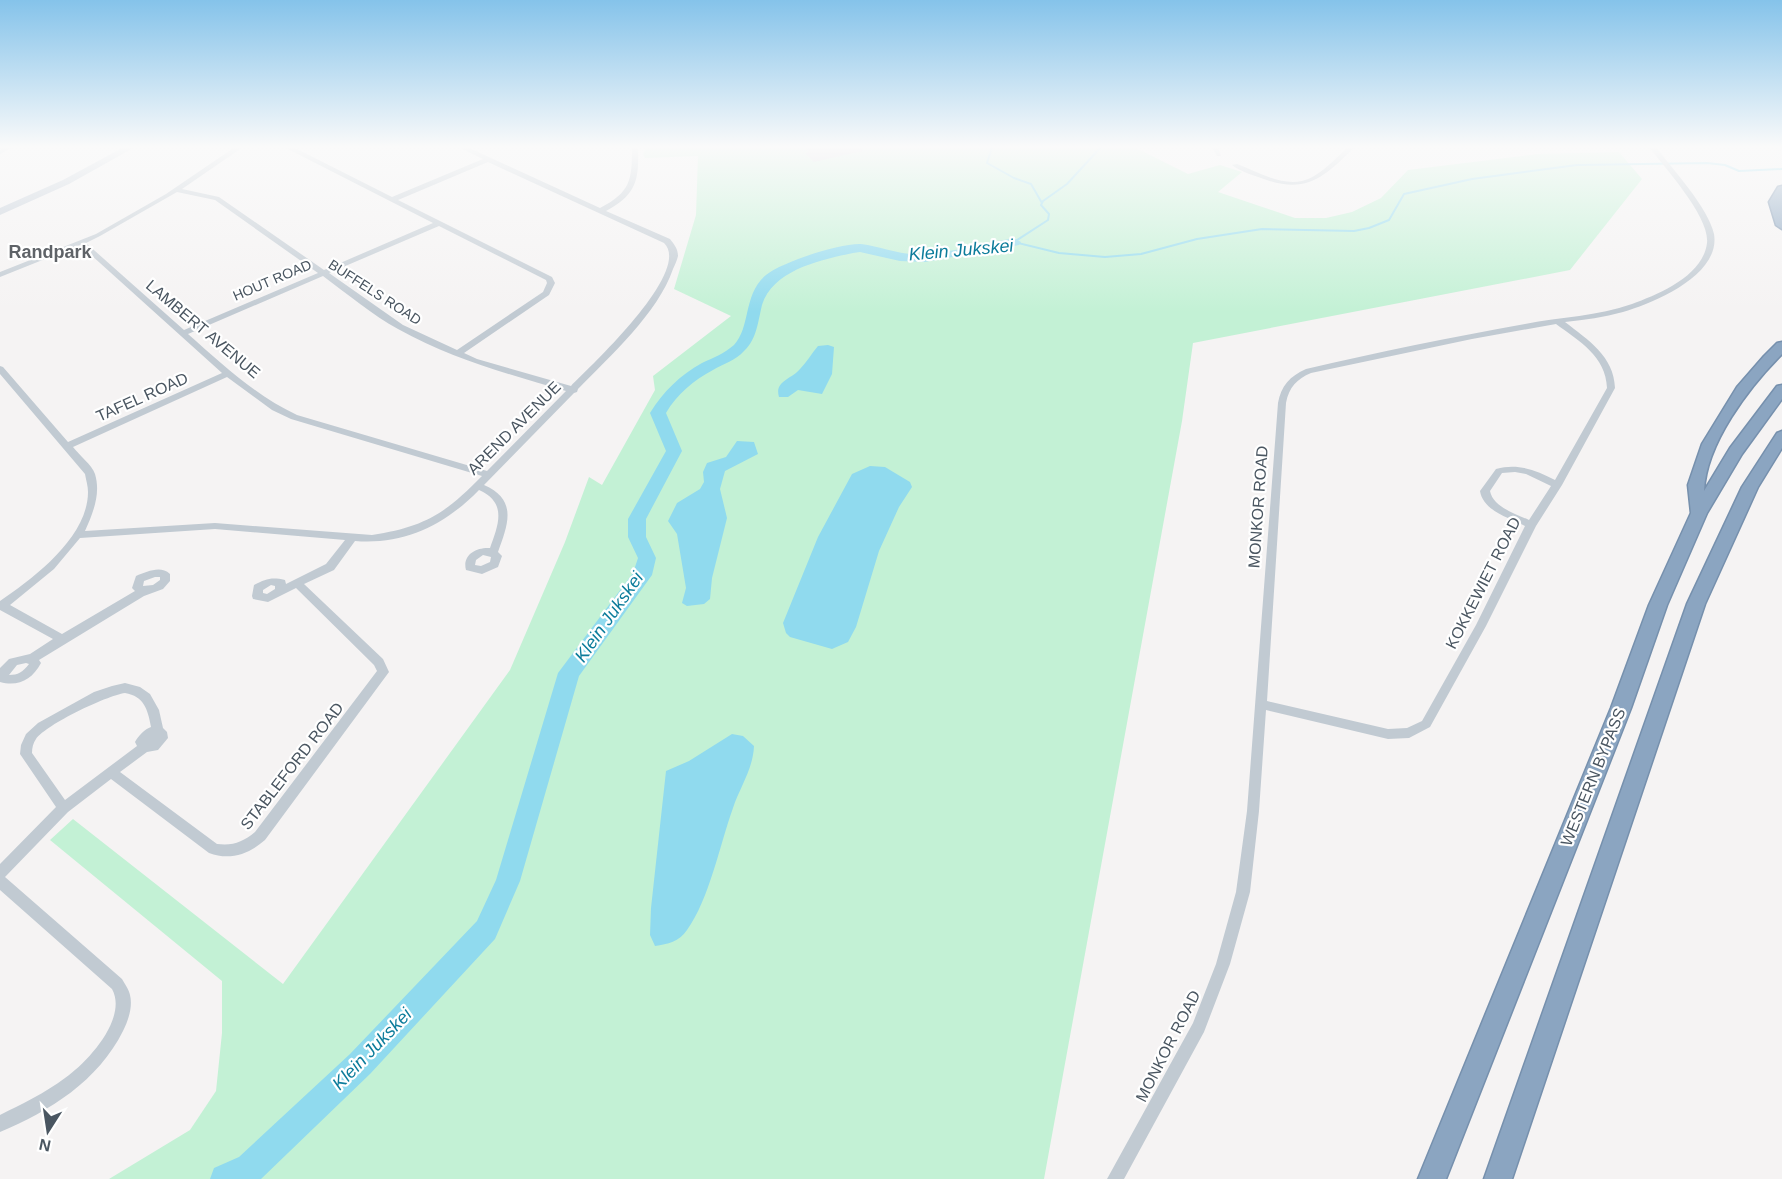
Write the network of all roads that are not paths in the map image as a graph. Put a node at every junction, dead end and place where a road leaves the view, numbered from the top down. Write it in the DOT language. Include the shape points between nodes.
graph roads {
  1 [pos="22,202"];
  2 [pos="155,202"];
  3 [pos="223,202"];
  4 [pos="396,202"];
  5 [pos="580,202"];
  6 [pos="616,202"];
  7 [pos="1692,202"];
  8 [pos="1775,202"];
  9 [pos="600,211"];
  10 [pos="0,212"];
  11 [pos="438,224"];
  12 [pos="1782,225"];
  13 [pos="82,243"];
  14 [pos="322,274"];
  15 [pos="0,275"];
  16 [pos="1558,321"];
  17 [pos="183,333"];
  18 [pos="1782,346"];
  19 [pos="457,354"];
  20 [pos="0,369"];
  21 [pos="228,374"];
  22 [pos="1782,389"];
  23 [pos="574,390"];
  24 [pos="1782,436"];
  25 [pos="68,446"];
  26 [pos="488,475"];
  27 [pos="1557,485"];
  28 [pos="477,486"];
  29 [pos="1699,513"];
  30 [pos="1531,525"];
  31 [pos="78,535"];
  32 [pos="351,539"];
  33 [pos="494,553"];
  34 [pos="298,584"];
  35 [pos="143,591"];
  36 [pos="280,591"];
  37 [pos="1,606"];
  38 [pos="62,639"];
  39 [pos="31,659"];
  40 [pos="1261,704"];
  41 [pos="111,772"];
  42 [pos="64,808"];
  43 [pos="0,873"];
  44 [pos="0,881"];
  45 [pos="0,1124"];
  46 [pos="1115,1179"];
  47 [pos="1432,1179"];
  48 [pos="1498,1179"];
  1 -- 10 [label="main road"];
  2 -- 13 [label="street"];
  3 -- 14 [label="street, BUFFELS ROAD"];
  4 -- 11 [label="street"];
  5 -- 9 [label="street, AREND AVENUE"];
  6 -- 9 [label="street"];
  7 -- 16 [label="street, MONKOR ROAD" via="1710,228 1711,243 1702,263 1669,290 1634,306"];
  8 -- 12 [label="highway"];
  9 -- 23 [label="street, AREND AVENUE" via="667,241 674,260 658,295"];
  11 -- 14 [label="street, HOUT ROAD"];
  11 -- 19 [label="street" via="551,283 546,293"];
  13 -- 15 [label="street"];
  13 -- 17 [label="street, LAMBERT AVENUE"];
  14 -- 17 [label="street, HOUT ROAD"];
  14 -- 19 [label="street, BUFFELS ROAD" via="400,327"];
  16 -- 27 [label="street, KOKKEWIET ROAD" via="1603,359 1612,378 1606,399"];
  16 -- 40 [label="street, MONKOR ROAD" via="1309,371 1288,384 1282,403"];
  17 -- 21 [label="street, LAMBERT AVENUE"];
  18 -- 29 [label="highway" via="1724,417 1696,482"];
  19 -- 23 [label="street, BUFFELS ROAD"];
  20 -- 25 [label="street"];
  21 -- 25 [label="street, TAFEL ROAD"];
  21 -- 26 [label="street, LAMBERT AVENUE" via="284,413"];
  22 -- 29 [label="highway, WESTERN BYPASS" via="1736,452"];
  23 -- 26 [label="street, AREND AVENUE"];
  24 -- 48 [label="highway" via="1750,487 1696,604"];
  25 -- 31 [label="street" via="90,473 94,485 94,499"];
  26 -- 28 [label="street, AREND AVENUE"];
  27 -- 30 [label="street, KOKKEWIET ROAD"];
  27 -- 30 [label="street" via="1522,469 1505,469 1485,490 1486,497 1497,508"];
  28 -- 32 [label="street, AREND AVENUE" via="428,525 398,535"];
  28 -- 33 [label="street" via="496,495 504,512"];
  29 -- 47 [label="highway, WESTERN BYPASS" via="1658,605 1621,708"];
  30 -- 40 [label="street, KOKKEWIET ROAD" via="1426,724 1409,733 1388,734"];
  31 -- 32 [label="street, AREND AVENUE" via="206,526"];
  31 -- 37 [label="street" via="54,562"];
  32 -- 34 [label="street" via="330,567"];
  34 -- 36 [label="street"];
  34 -- 41 [label="street, STABLEFORD ROAD" via="374,657 383,672 260,836 232,852 214,849"];
  35 -- 38 [label="street" via="122,608"];
  37 -- 38 [label="street"];
  38 -- 39 [label="street"];
  40 -- 46 [label="street, MONKOR ROAD" via="1249,857 1224,964 1190,1046"];
  41 -- 42 [label="street"];
  41 -- 42 [label="street" via="144,747 161,741 163,735 144,696 130,687 95,696 38,730 28,741 26,754"];
  42 -- 43 [label="street"];
  44 -- 45 [label="street" via="123,989 125,999 118,1027 83,1073 62,1090"];
}
